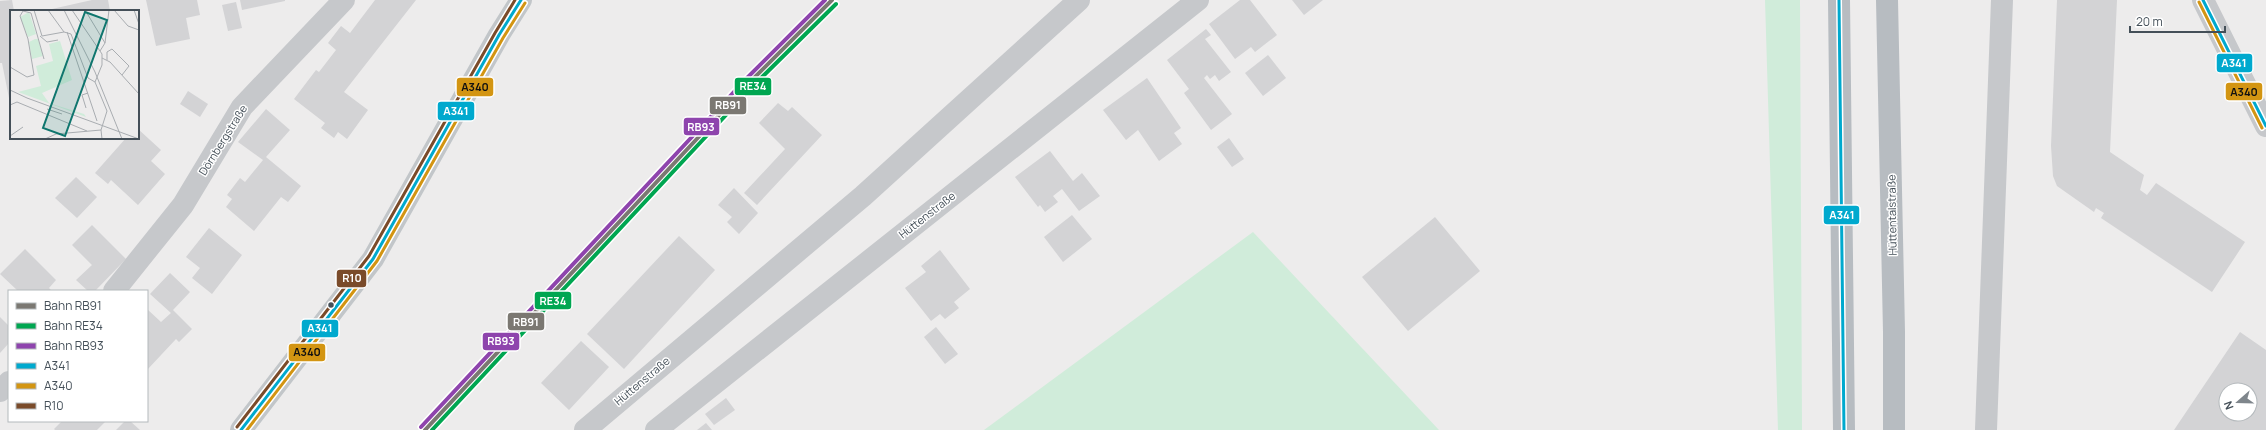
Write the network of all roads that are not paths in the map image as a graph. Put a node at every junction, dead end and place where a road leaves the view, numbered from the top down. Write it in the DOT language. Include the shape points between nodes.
graph roads {
  1 [pos="344,0"];
  2 [pos="521,0"];
  3 [pos="1079,0"];
  4 [pos="1198,0"];
  5 [pos="1839,0"];
  6 [pos="1887,0"];
  7 [pos="2002,0"];
  8 [pos="2202,0"];
  9 [pos="2266,126"];
  10 [pos="115,290"];
  11 [pos="8,383"];
  12 [pos="0,391"];
  13 [pos="241,430"];
  14 [pos="585,430"];
  15 [pos="656,430"];
  16 [pos="1844,430"];
  17 [pos="1894,430"];
  18 [pos="1986,430"];
  1 -- 10 [label="street, Dörnbergstraße" via="242,107 183,205"];
  2 -- 13 [label="main road" via="374,259"];
  3 -- 14 [label="street, Hüttenstraße" via="863,196"];
  4 -- 15 [label="street, Hüttenstraße"];
  5 -- 16 [label="highway"];
  6 -- 17 [label="highway, Hüttentalstraße"];
  7 -- 18 [label="street"];
  8 -- 9 [label="street"];
  11 -- 12 [label="street"];
}
